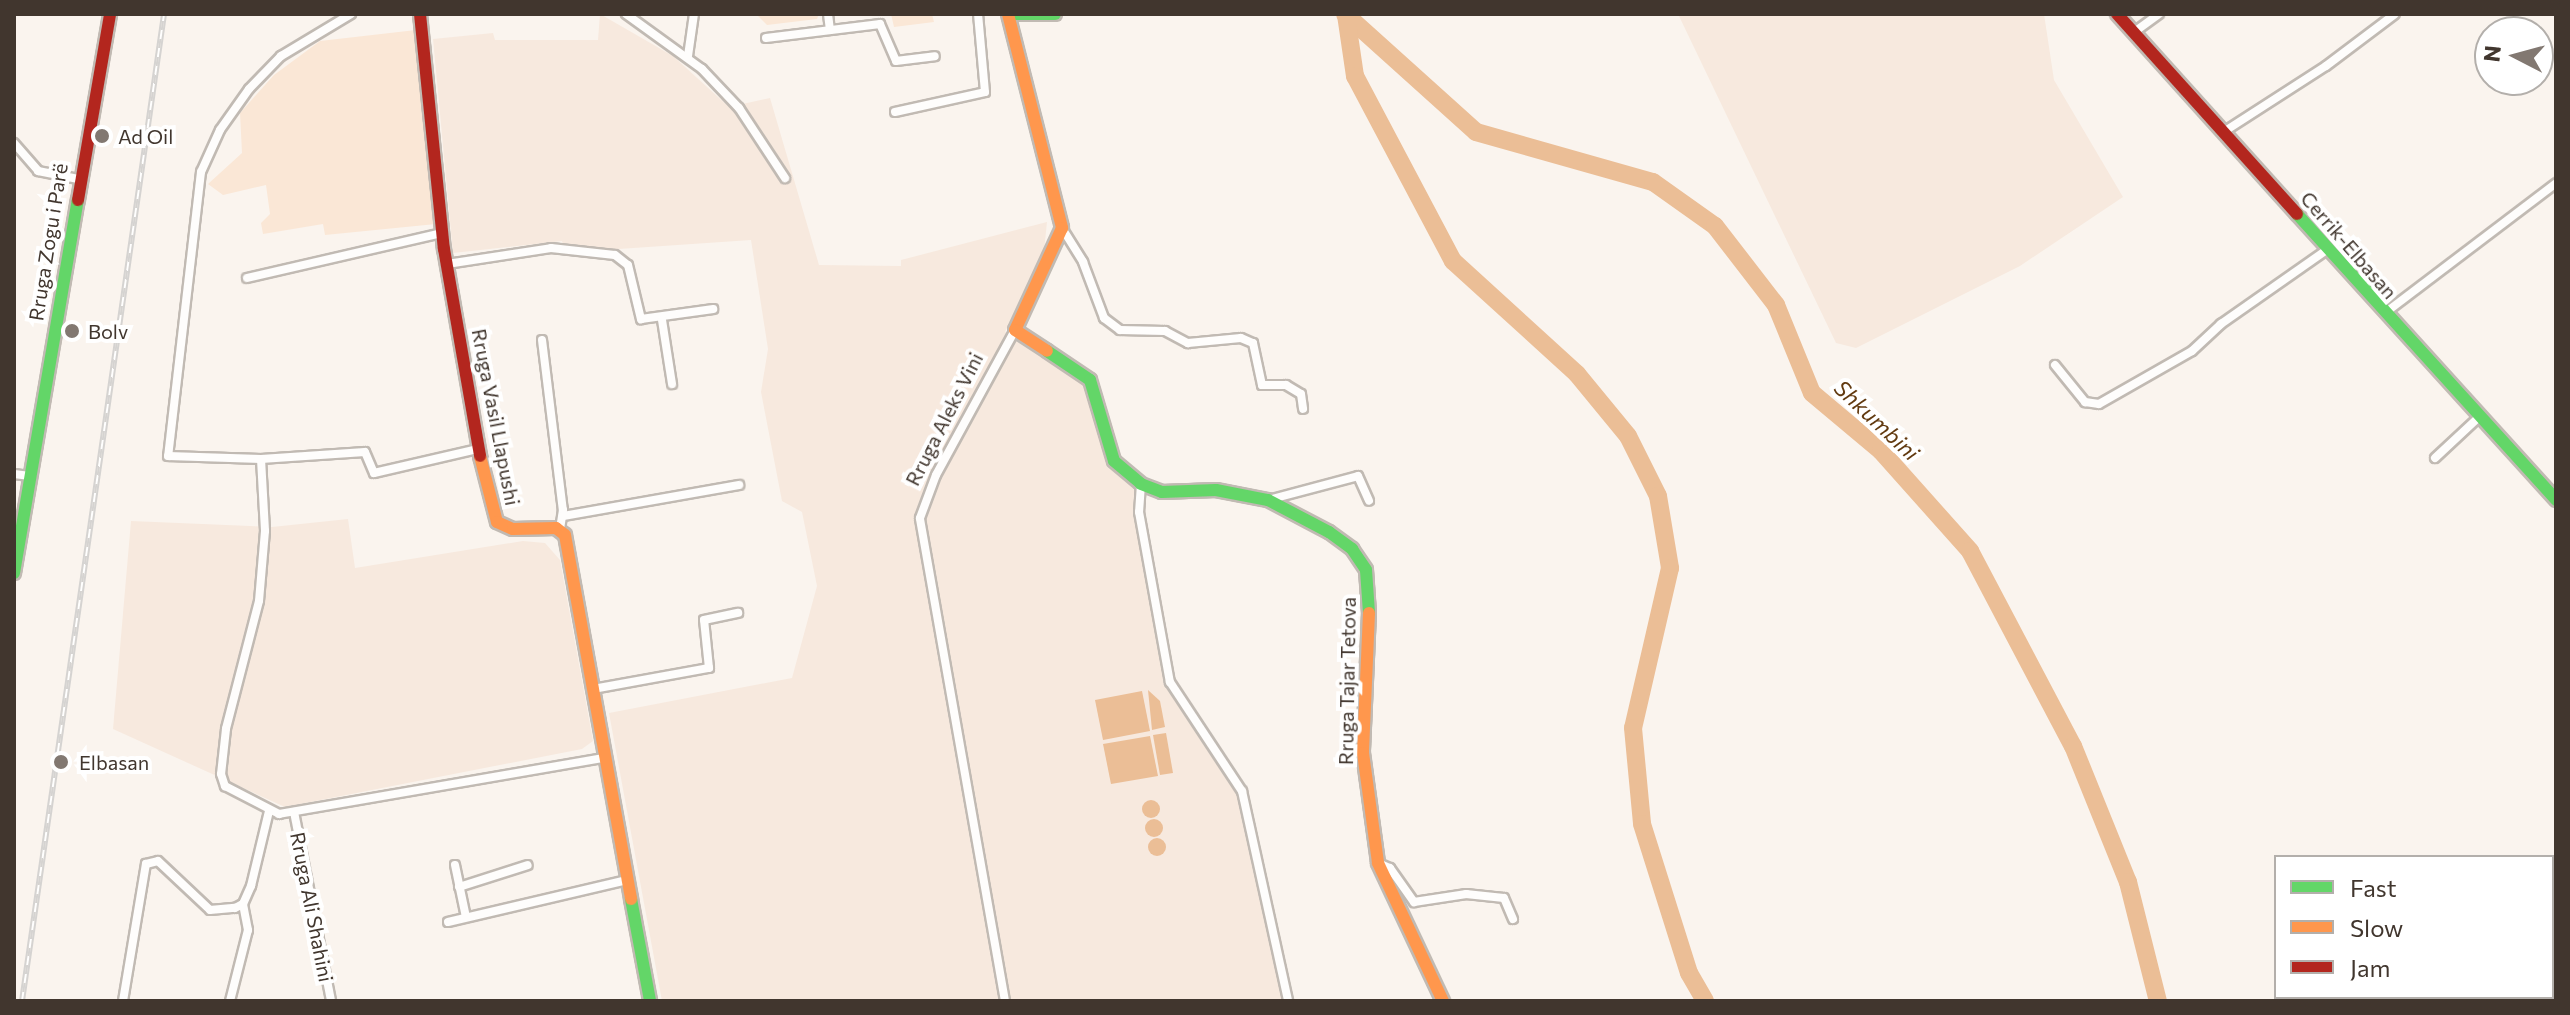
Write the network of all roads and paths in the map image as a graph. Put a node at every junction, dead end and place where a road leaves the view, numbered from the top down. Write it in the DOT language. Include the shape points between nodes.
graph roads {
  1 [pos="110,14"];
  2 [pos="351,14"];
  3 [pos="420,14"];
  4 [pos="626,14"];
  5 [pos="694,14"];
  6 [pos="828,14"];
  7 [pos="978,14"];
  8 [pos="1010,14"];
  9 [pos="1055,14"];
  10 [pos="2117,14"];
  11 [pos="2159,14"];
  12 [pos="2395,14"];
  13 [pos="830,30"];
  14 [pos="2133,33"];
  15 [pos="766,38"];
  16 [pos="688,56"];
  17 [pos="935,56"];
  18 [pos="895,112"];
  19 [pos="2225,131"];
  20 [pos="14,143"];
  21 [pos="785,178"];
  22 [pos="78,179"];
  23 [pos="2556,183"];
  24 [pos="1062,228"];
  25 [pos="442,233"];
  26 [pos="2328,249"];
  27 [pos="447,264"];
  28 [pos="247,278"];
  29 [pos="713,309"];
  30 [pos="2383,314"];
  31 [pos="662,320"];
  32 [pos="1015,330"];
  33 [pos="542,340"];
  34 [pos="2055,365"];
  35 [pos="672,384"];
  36 [pos="1303,409"];
  37 [pos="2479,417"];
  38 [pos="478,449"];
  39 [pos="2435,458"];
  40 [pos="261,459"];
  41 [pos="14,474"];
  42 [pos="30,476"];
  43 [pos="1141,484"];
  44 [pos="739,485"];
  45 [pos="1268,500"];
  46 [pos="2556,500"];
  47 [pos="1369,501"];
  48 [pos="562,522"];
  49 [pos="16,557"];
  50 [pos="14,573"];
  51 [pos="738,613"];
  52 [pos="593,689"];
  53 [pos="604,758"];
  54 [pos="269,811"];
  55 [pos="294,812"];
  56 [pos="1378,863"];
  57 [pos="455,865"];
  58 [pos="528,865"];
  59 [pos="627,880"];
  60 [pos="459,887"];
  61 [pos="243,904"];
  62 [pos="466,917"];
  63 [pos="1513,919"];
  64 [pos="448,922"];
  65 [pos="123,1001"];
  66 [pos="230,1001"];
  67 [pos="331,1001"];
  68 [pos="650,1001"];
  69 [pos="1005,1001"];
  70 [pos="1288,1001"];
  71 [pos="1443,1001"];
  1 -- 22 [label="street, Rruga Zogu i Parë"];
  2 -- 40 [label="street" via="281,56 249,89 220,130 201,172 168,456"];
  3 -- 25 [label="street, Rruga Vasil Llapushi"];
  4 -- 16 [label="street"];
  5 -- 16 [label="street"];
  6 -- 13 [label="street"];
  7 -- 18 [label="street" via="985,92"];
  8 -- 9 [label="street"];
  8 -- 24 [label="street"];
  10 -- 14 [label="street, Cerrik-Elbasan"];
  11 -- 14 [label="street"];
  12 -- 19 [label="street"];
  13 -- 15 [label="street"];
  13 -- 17 [label="street" via="880,24 896,61"];
  14 -- 19 [label="street, Cerrik-Elbasan"];
  16 -- 21 [label="street" via="739,108"];
  19 -- 26 [label="street, Cerrik-Elbasan"];
  20 -- 22 [label="street" via="38,171"];
  22 -- 42 [label="street, Rruga Zogu i Parë"];
  23 -- 30 [label="street"];
  24 -- 32 [label="street, Rruga Aleks Vini"];
  24 -- 36 [label="street" via="1083,262 1104,318 1120,330 1165,331 1188,343 1241,338 1253,343 1262,385 1286,385 1301,394"];
  25 -- 27 [label="street, Rruga Vasil Llapushi"];
  25 -- 28 [label="street"];
  26 -- 30 [label="street, Cerrik-Elbasan"];
  26 -- 34 [label="street" via="2221,324 2192,351 2099,404 2085,402"];
  27 -- 31 [label="street" via="551,248 615,255 628,265 641,319"];
  27 -- 38 [label="street, Rruga Vasil Llapushi"];
  29 -- 31 [label="street"];
  30 -- 37 [label="street, Cerrik-Elbasan"];
  31 -- 35 [label="street"];
  32 -- 43 [label="street" via="1090,380 1114,461"];
  32 -- 69 [label="street, Rruga Aleks Vini" via="936,475 920,518"];
  33 -- 48 [label="street"];
  37 -- 39 [label="street"];
  37 -- 46 [label="street, Cerrik-Elbasan"];
  38 -- 40 [label="street" via="374,473 365,452"];
  38 -- 48 [label="street, Rruga Vasil Llapushi" via="497,522 513,529"];
  40 -- 54 [label="street" via="265,531 259,601 226,729 221,774 225,786"];
  41 -- 42 [label="street"];
  42 -- 49 [label="street, Rruga Zogu i Parë"];
  43 -- 45 [label="street, Rruga Tajar Tetova" via="1162,492 1216,490"];
  43 -- 70 [label="street" via="1139,512 1170,682 1242,791"];
  44 -- 48 [label="street"];
  45 -- 47 [label="street" via="1358,476"];
  45 -- 56 [label="street, Rruga Tajar Tetova" via="1329,532 1352,549 1366,570 1370,595 1363,753"];
  48 -- 52 [label="street"];
  49 -- 50 [label="street, Rruga Zogu i Parë"];
  51 -- 52 [label="street" via="704,620 709,668"];
  52 -- 53 [label="street"];
  53 -- 55 [label="street"];
  53 -- 59 [label="street"];
  54 -- 55 [label="street"];
  54 -- 61 [label="street" via="261,855"];
  55 -- 67 [label="street, Rruga Ali Shahini"];
  56 -- 63 [label="street" via="1390,868 1414,902 1466,894 1504,898"];
  56 -- 71 [label="street, Rruga Tajar Tetova"];
  57 -- 60 [label="street"];
  58 -- 60 [label="street"];
  59 -- 62 [label="street"];
  59 -- 68 [label="street"];
  60 -- 62 [label="street"];
  61 -- 65 [label="street" via="210,910 158,861 149,861 141,876"];
  61 -- 66 [label="street" via="248,930"];
  62 -- 64 [label="street"];
}
